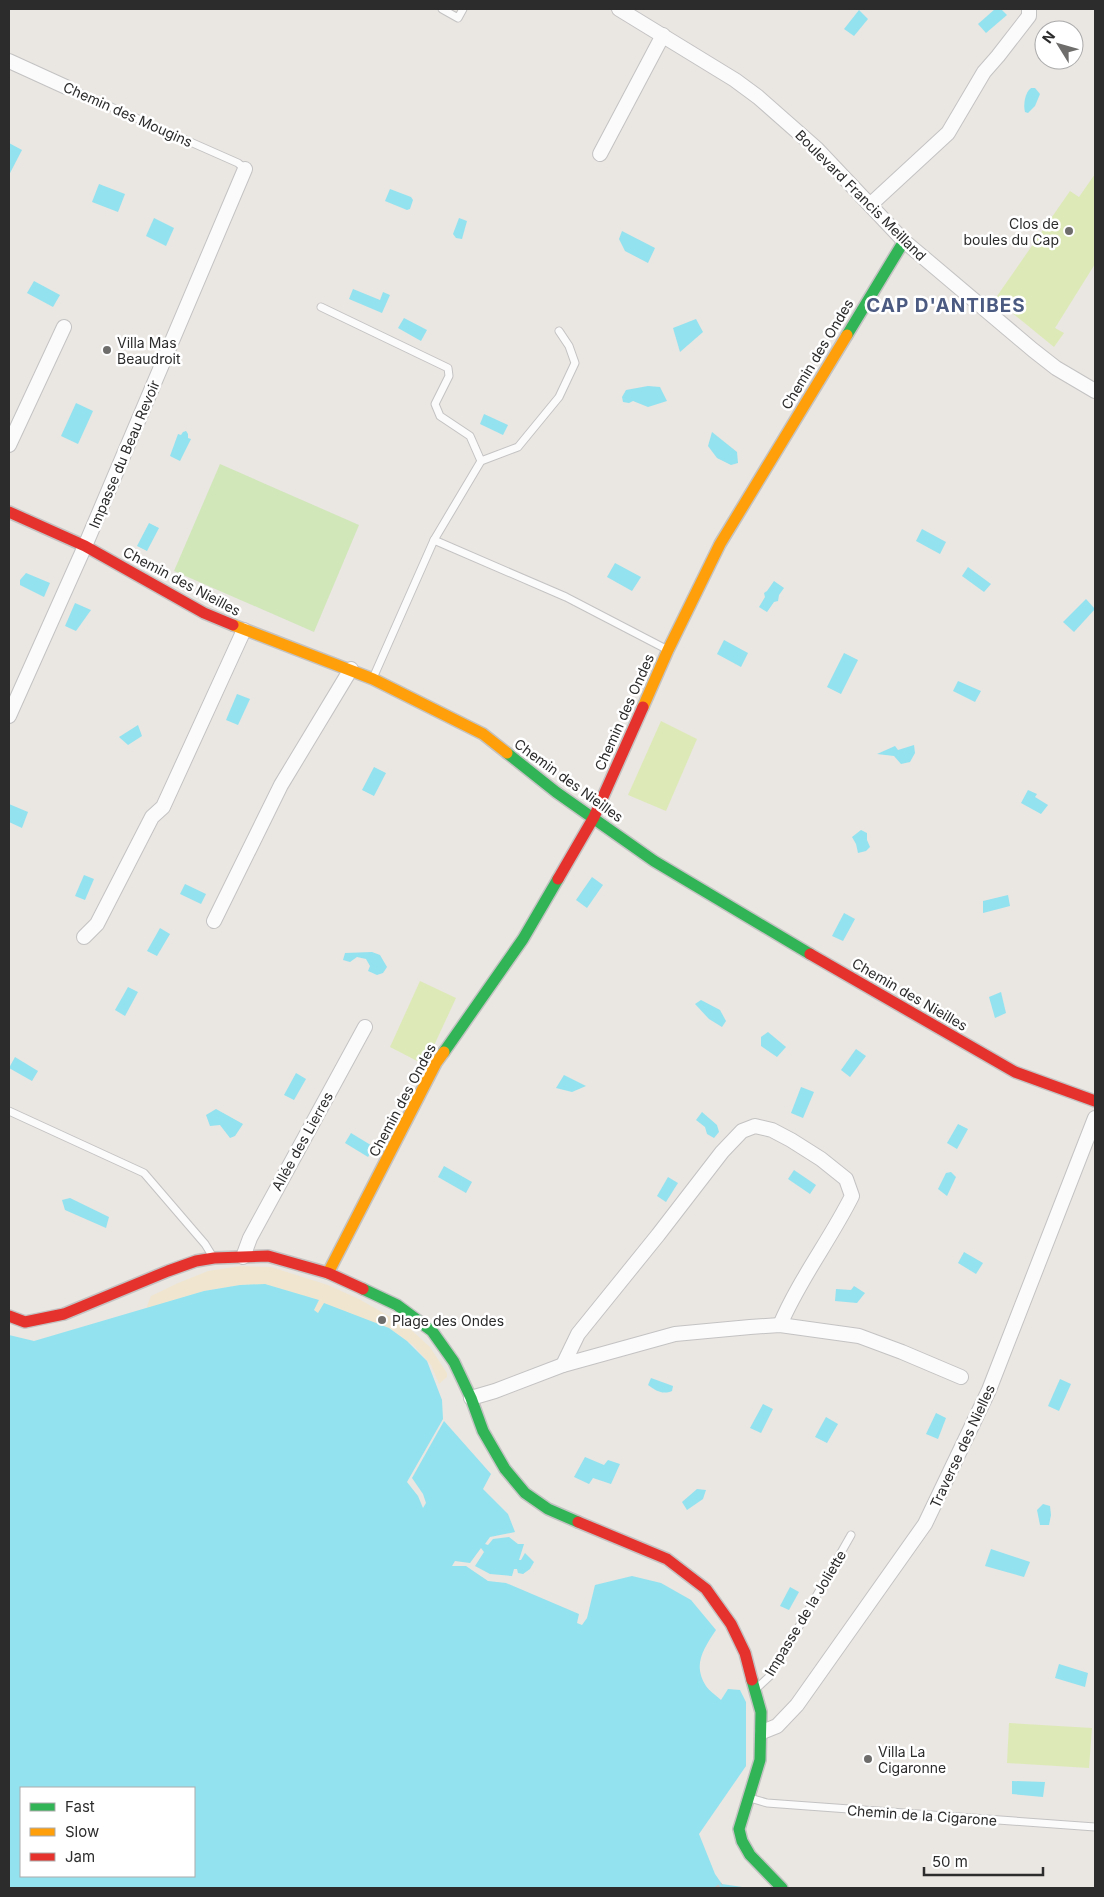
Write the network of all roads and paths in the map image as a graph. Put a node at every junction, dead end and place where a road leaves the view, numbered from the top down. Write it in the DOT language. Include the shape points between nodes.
graph roads {
  1 [pos="442,9"];
  2 [pos="463,9"];
  3 [pos="619,9"];
  4 [pos="1029,9"];
  5 [pos="663,35"];
  6 [pos="9,61"];
  7 [pos="66,86"];
  8 [pos="600,154"];
  9 [pos="246,169"];
  10 [pos="870,205"];
  11 [pos="904,241"];
  12 [pos="321,308"];
  13 [pos="64,327"];
  14 [pos="559,331"];
  15 [pos="1095,391"];
  16 [pos="9,445"];
  17 [pos="481,461"];
  18 [pos="9,512"];
  19 [pos="434,540"];
  20 [pos="85,546"];
  21 [pos="244,630"];
  22 [pos="668,650"];
  23 [pos="351,670"];
  24 [pos="373,678"];
  25 [pos="9,716"];
  26 [pos="594,817"];
  27 [pos="214,921"];
  28 [pos="84,937"];
  29 [pos="365,1026"];
  30 [pos="1095,1101"];
  31 [pos="9,1111"];
  32 [pos="1095,1118"];
  33 [pos="244,1257"];
  34 [pos="214,1258"];
  35 [pos="328,1273"];
  36 [pos="9,1316"];
  37 [pos="780,1326"];
  38 [pos="563,1365"];
  39 [pos="961,1377"];
  40 [pos="471,1398"];
  41 [pos="851,1535"];
  42 [pos="756,1689"];
  43 [pos="762,1732"];
  44 [pos="750,1798"];
  45 [pos="1095,1827"];
  46 [pos="722,1884"];
  47 [pos="716,1888"];
  48 [pos="782,1888"];
  1 -- 2 [label="lane" via="458,18"];
  3 -- 5 [label="street, Boulevard Francis Meilland"];
  4 -- 10 [label="street" via="1029,16 984,72 948,133"];
  5 -- 8 [label="street"];
  5 -- 10 [label="street, Boulevard Francis Meilland" via="758,97 817,149"];
  6 -- 7 [label="street, Chemin des Mougins"];
  7 -- 9 [label="lane, Chemin des Mougins"];
  9 -- 20 [label="street, Impasse du Beau Revoir"];
  10 -- 11 [label="street, Boulevard Francis Meilland"];
  11 -- 15 [label="street, Boulevard Francis Meilland" via="1033,350"];
  11 -- 22 [label="street, Chemin des Ondes" via="720,544"];
  12 -- 17 [label="lane" via="448,368 449,376 436,404 440,416 470,436"];
  13 -- 16 [label="street"];
  14 -- 17 [label="lane" via="575,363 559,397 518,447"];
  17 -- 19 [label="lane"];
  18 -- 20 [label="street, Chemin des Nieilles"];
  19 -- 22 [label="lane" via="566,597"];
  19 -- 24 [label="lane"];
  20 -- 21 [label="street, Chemin des Nieilles" via="204,613"];
  20 -- 25 [label="street, Impasse du Beau Revoir"];
  21 -- 23 [label="street, Chemin des Nieilles"];
  21 -- 28 [label="street" via="163,807 152,817 97,924"];
  22 -- 26 [label="street, Chemin des Ondes"];
  23 -- 24 [label="street, Chemin des Nieilles"];
  23 -- 27 [label="street" via="281,785"];
  24 -- 26 [label="street, Chemin des Nieilles" via="483,734 556,792"];
  26 -- 30 [label="street, Chemin des Nieilles" via="654,861 1015,1072"];
  26 -- 35 [label="street, Chemin des Ondes" via="523,938 436,1063"];
  29 -- 33 [label="street, Allée des Lierres" via="250,1238"];
  31 -- 34 [label="lane" via="144,1173"];
  32 -- 43 [label="street, Traverse des Nielles" via="990,1390 926,1524 797,1705 777,1726"];
  33 -- 34 [label="street"];
  33 -- 35 [label="street" via="268,1256"];
  34 -- 36 [label="street" via="168,1271 64,1314 25,1322"];
  35 -- 40 [label="street" via="398,1304 432,1331 454,1362"];
  37 -- 38 [label="street" via="675,1334"];
  37 -- 38 [label="street" via="790,1301 852,1196 846,1179 821,1159 772,1130 755,1126 742,1131 722,1152 578,1334"];
  37 -- 39 [label="street" via="859,1336"];
  38 -- 40 [label="street"];
  40 -- 42 [label="street" via="483,1431 505,1469 525,1493 590,1528 667,1559 706,1589 731,1624 745,1652"];
  41 -- 42 [label="lane, Impasse de la Joliette" via="772,1674"];
  42 -- 43 [label="street"];
  43 -- 44 [label="street" via="760,1760"];
  44 -- 45 [label="lane, Chemin de la Cigarone" via="767,1803"];
  44 -- 48 [label="street" via="740,1829 742,1842"];
  46 -- 47 [label="path"];
}
